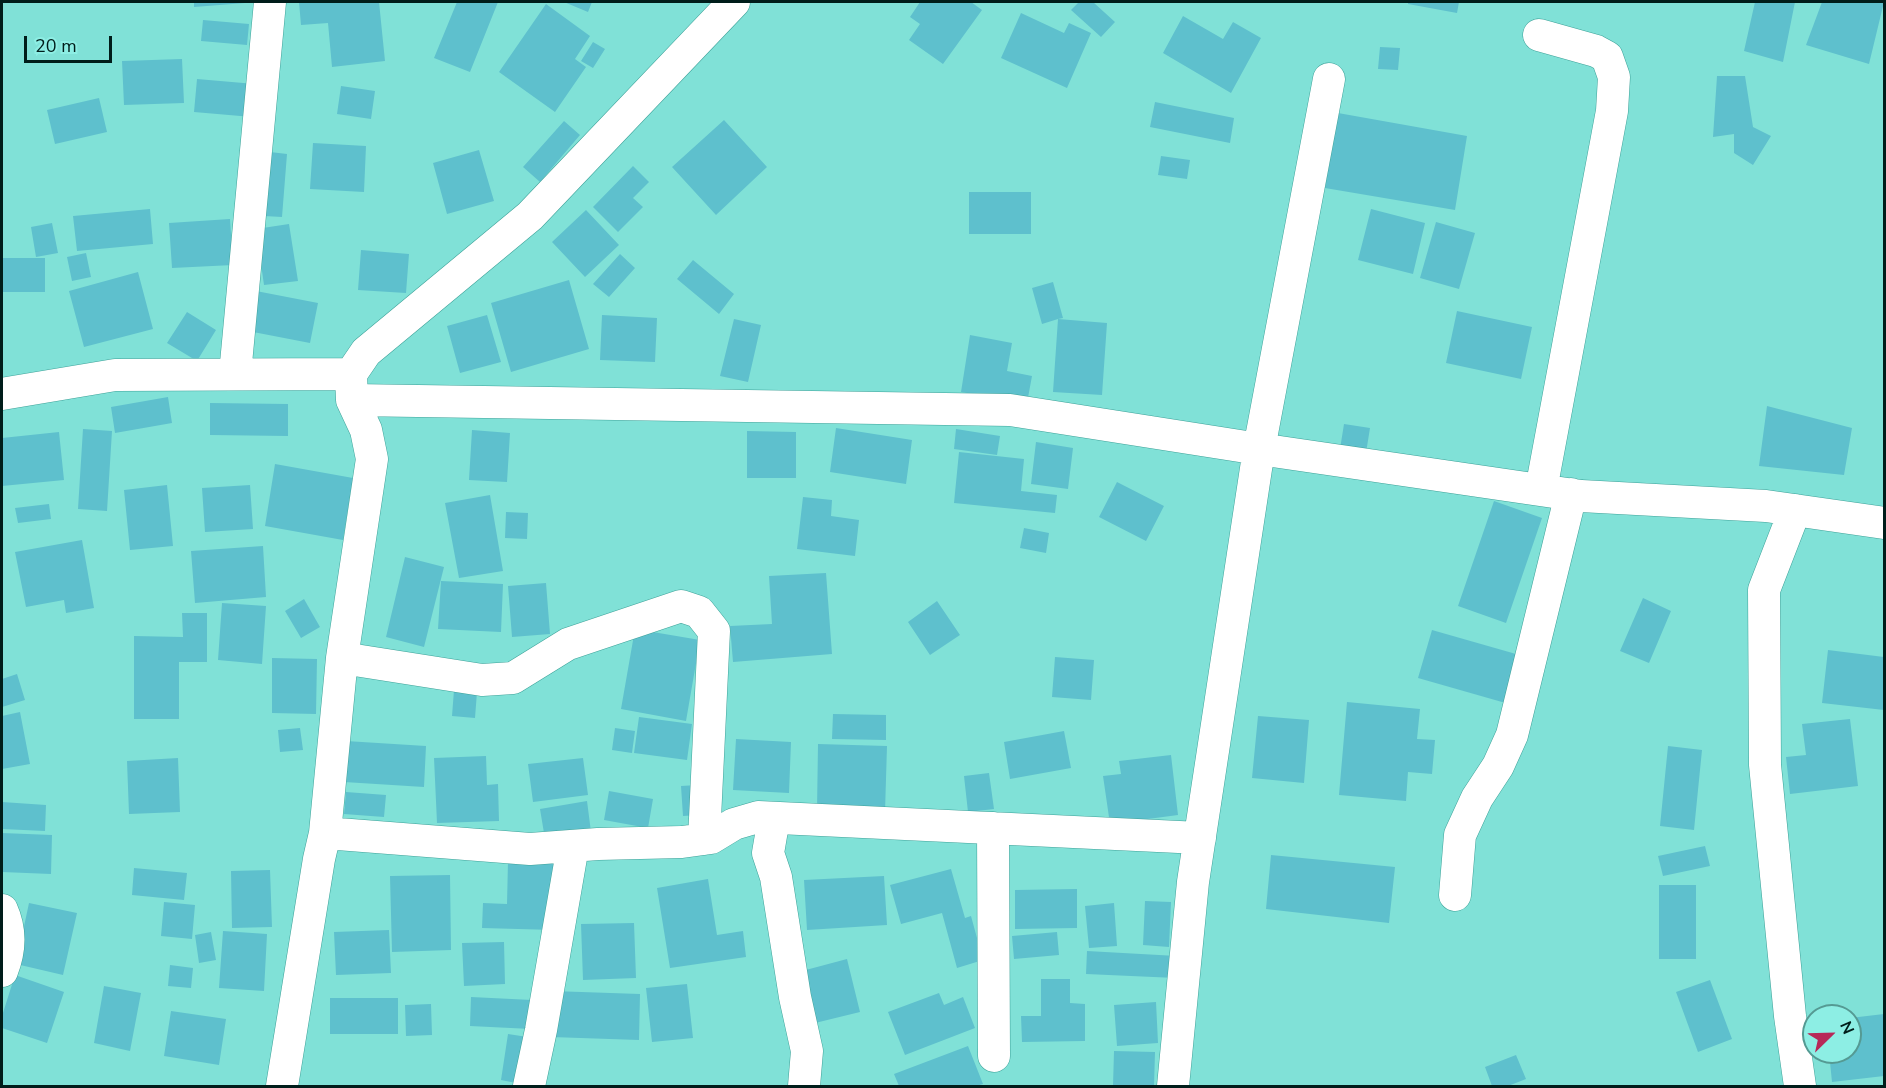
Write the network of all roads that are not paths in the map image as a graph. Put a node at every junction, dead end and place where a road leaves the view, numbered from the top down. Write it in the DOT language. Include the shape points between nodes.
graph roads {
  1 [pos="270,2"];
  2 [pos="734,2"];
  3 [pos="1539,35"];
  4 [pos="1329,79"];
  5 [pos="235,374"];
  6 [pos="352,387"];
  7 [pos="2,394"];
  8 [pos="1259,449"];
  9 [pos="1556,492"];
  10 [pos="1795,510"];
  11 [pos="1884,523"];
  12 [pos="342,658"];
  13 [pos="774,818"];
  14 [pos="993,828"];
  15 [pos="325,833"];
  16 [pos="1200,838"];
  17 [pos="704,839"];
  18 [pos="573,846"];
  19 [pos="1455,895"];
  20 [pos="2,910"];
  21 [pos="2,971"];
  22 [pos="994,1056"];
  23 [pos="282,1086"];
  24 [pos="529,1086"];
  25 [pos="804,1086"];
  26 [pos="1173,1086"];
  27 [pos="1800,1086"];
  1 -- 5 [label="street"];
  2 -- 6 [label="street" via="530,216 366,352"];
  3 -- 9 [label="street" via="1607,57 1614,77"];
  4 -- 8 [label="street"];
  5 -- 6 [label="street"];
  5 -- 7 [label="street" via="115,375"];
  6 -- 8 [label="street" via="1010,410"];
  6 -- 12 [label="street" via="372,459"];
  8 -- 9 [label="street"];
  8 -- 16 [label="street"];
  9 -- 10 [label="street"];
  9 -- 19 [label="street" via="1512,735 1460,835"];
  10 -- 11 [label="street"];
  10 -- 27 [label="street" via="1764,590 1765,753"];
  12 -- 15 [label="street"];
  12 -- 17 [label="street" via="482,680 513,678 568,644 681,606 699,612 714,631"];
  13 -- 14 [label="street"];
  13 -- 17 [label="street" via="758,817"];
  13 -- 25 [label="street" via="768,853 776,877 807,1051"];
  14 -- 16 [label="street"];
  14 -- 22 [label="street"];
  15 -- 18 [label="street" via="519,849"];
  15 -- 23 [label="street"];
  16 -- 26 [label="street"];
  17 -- 18 [label="street"];
  18 -- 24 [label="street"];
  20 -- 21 [label="street" via="8,924 7,958"];
}
